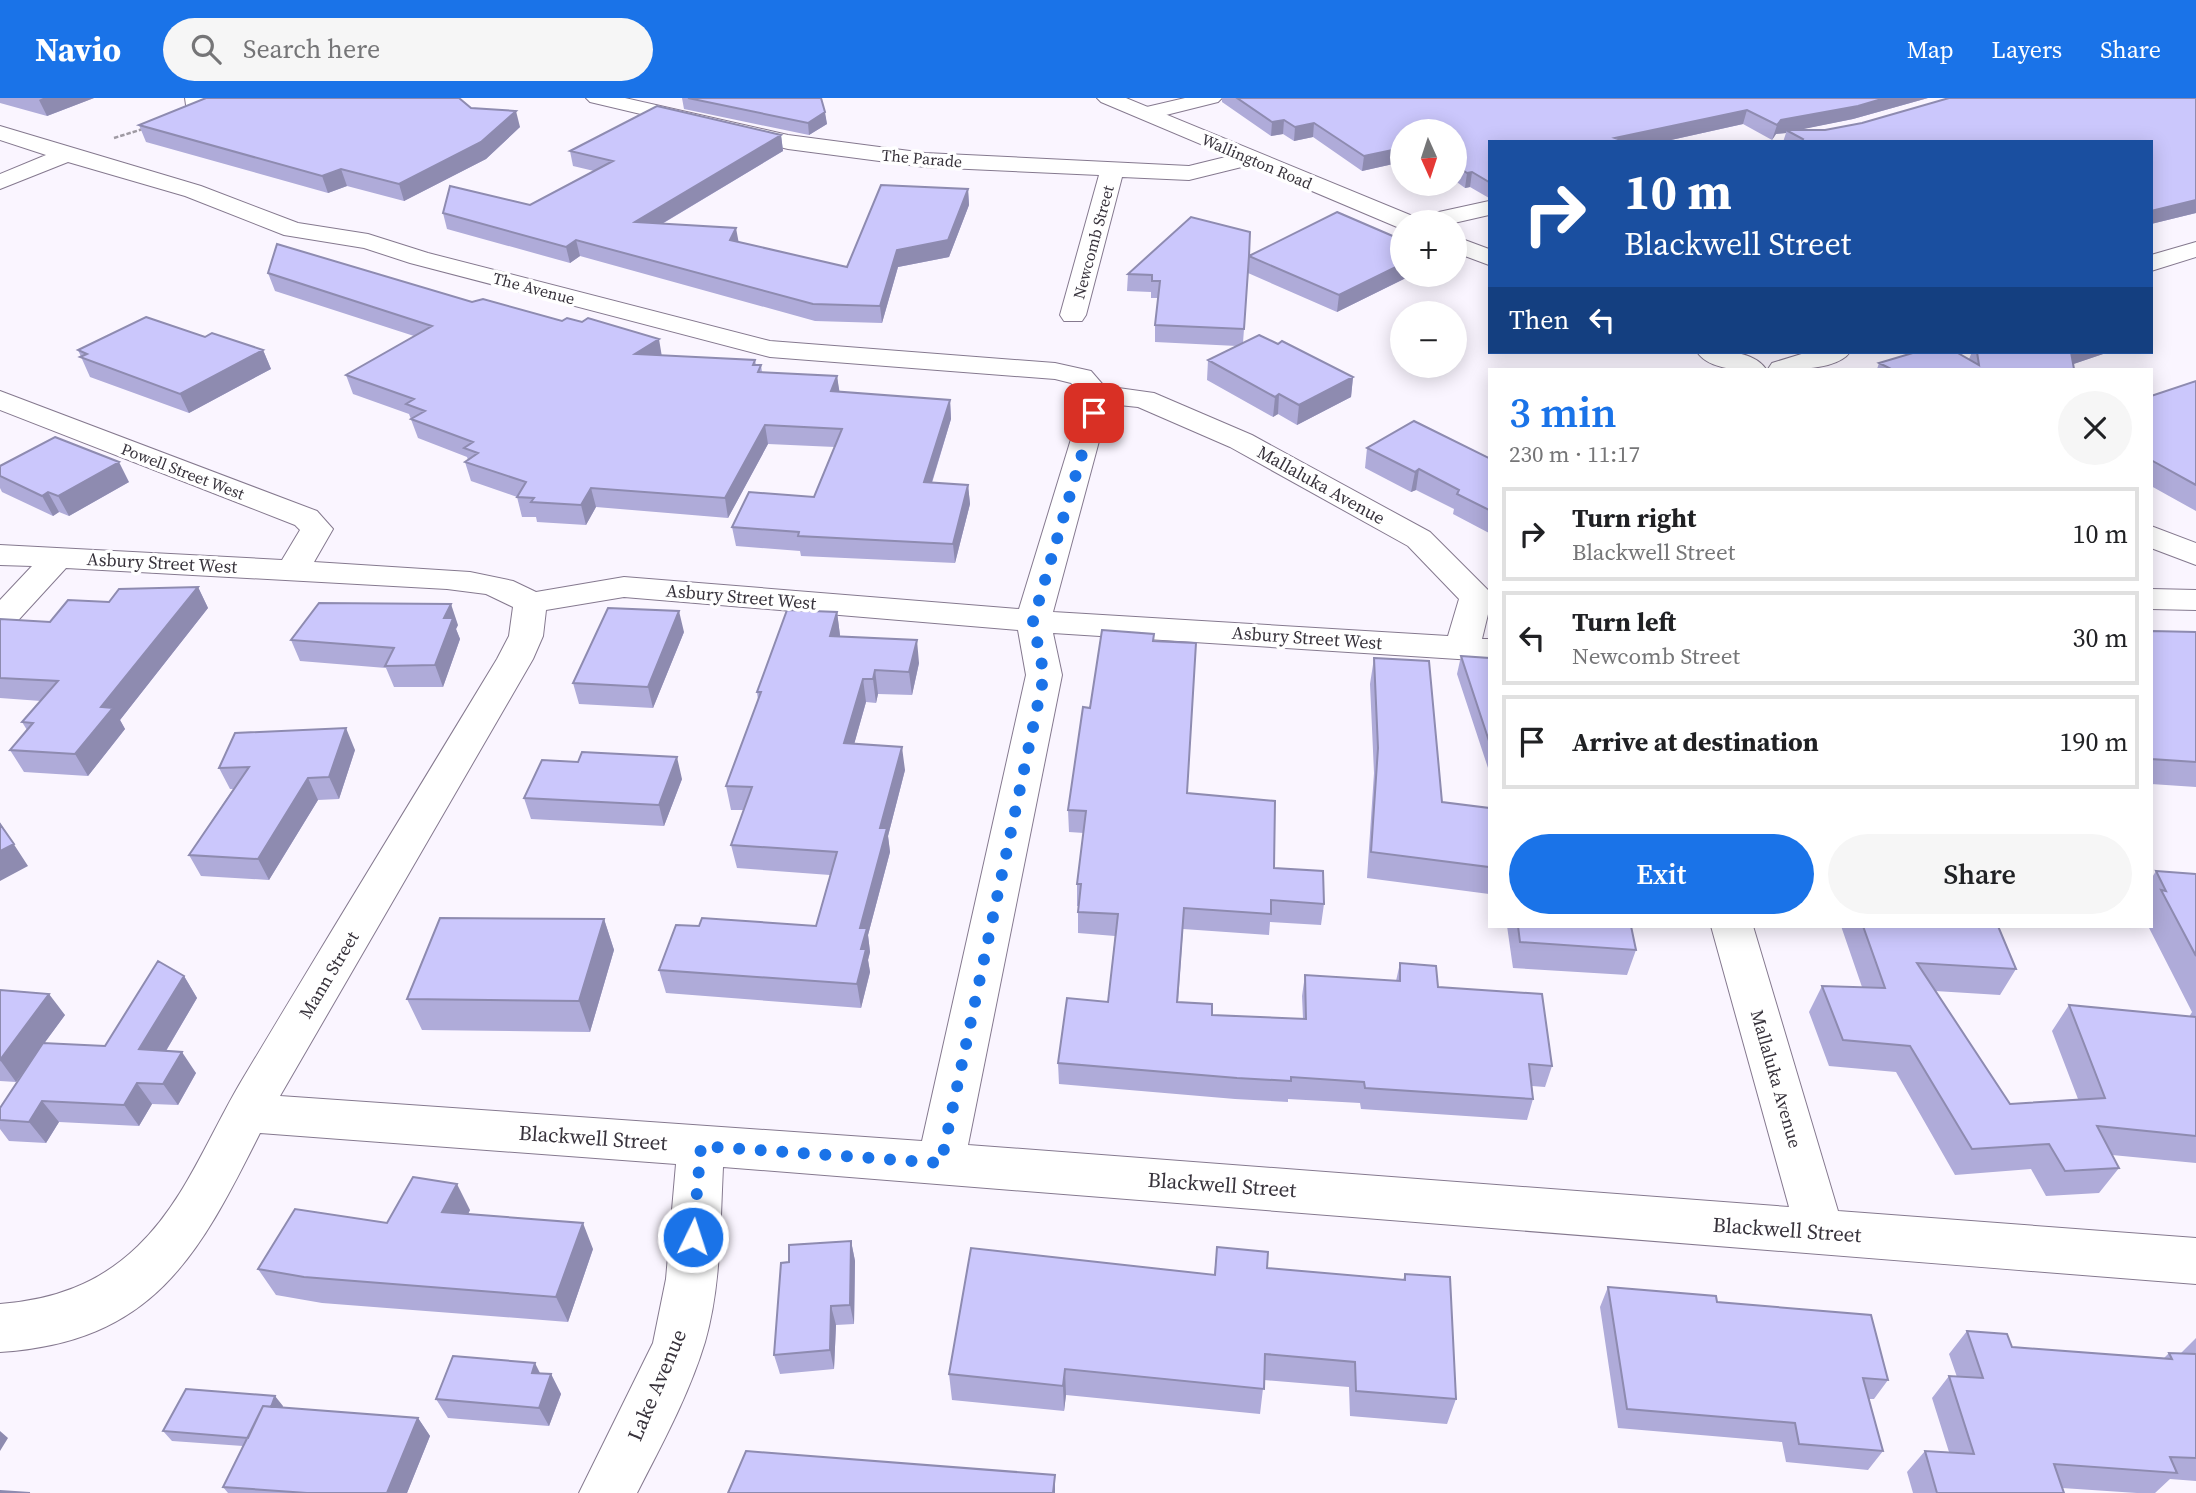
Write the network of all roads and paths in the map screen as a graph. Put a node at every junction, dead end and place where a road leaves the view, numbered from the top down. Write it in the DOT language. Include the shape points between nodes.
graph roads {
  1 [pos="597,98"];
  2 [pos="1108,98"];
  3 [pos="1211,98"];
  4 [pos="197,99"];
  5 [pos="1146,114"];
  6 [pos="0,133"];
  7 [pos="68,155"];
  8 [pos="1250,158"];
  9 [pos="1112,170"];
  10 [pos="0,182"];
  11 [pos="1488,208"];
  12 [pos="1467,213"];
  13 [pos="1390,215"];
  14 [pos="1467,249"];
  15 [pos="2196,249"];
  16 [pos="1488,258"];
  17 [pos="2153,262"];
  18 [pos="1073,315"];
  19 [pos="1716,354"];
  20 [pos="1830,354"];
  21 [pos="1750,368"];
  22 [pos="1785,368"];
  23 [pos="1088,386"];
  24 [pos="0,400"];
  25 [pos="2153,537"];
  26 [pos="0,555"];
  27 [pos="2196,555"];
  28 [pos="58,558"];
  29 [pos="291,570"];
  30 [pos="2153,599"];
  31 [pos="2196,600"];
  32 [pos="530,604"];
  33 [pos="0,620"];
  34 [pos="1033,621"];
  35 [pos="1476,649"];
  36 [pos="1733,928"];
  37 [pos="247,1113"];
  38 [pos="701,1146"];
  39 [pos="941,1163"];
  40 [pos="1820,1232"];
  41 [pos="2196,1261"];
  42 [pos="0,1328"];
  43 [pos="607,1493"];
  1 -- 9 [label="street, The Parade" via="788,142 860,153"];
  2 -- 5 [label="street, Wallington Road"];
  3 -- 5 [label="street"];
  4 -- 7 [label="path" via="182,116 160,126 135,130"];
  5 -- 8 [label="street, Wallington Road"];
  6 -- 7 [label="street, The Avenue"];
  7 -- 10 [label="street"];
  7 -- 23 [label="street, The Avenue" via="193,191 293,230 368,241 770,349 1019,367"];
  8 -- 9 [label="street, The Parade" via="1189,173"];
  8 -- 13 [label="street, Wallington Road"];
  9 -- 18 [label="street, Newcomb Street"];
  11 -- 12 [label="street"];
  14 -- 16 [label="street"];
  15 -- 17 [label="street"];
  19 -- 21 [label="street"];
  20 -- 22 [label="street"];
  23 -- 34 [label="street" via="1094,413"];
  23 -- 35 [label="street, Mallaluka Avenue" via="1144,399 1241,441 1419,539 1476,597"];
  24 -- 29 [label="street, Powell Street West" via="306,518 317,529 312,544"];
  25 -- 27 [label="street"];
  26 -- 28 [label="street, Asbury Street West"];
  28 -- 29 [label="street, Asbury Street West"];
  28 -- 33 [label="street"];
  29 -- 32 [label="street, Asbury Street West" via="496,585"];
  30 -- 31 [label="street"];
  32 -- 34 [label="street, Asbury Street West" via="624,587"];
  32 -- 37 [label="street, Mann Street" via="526,636 515,659"];
  34 -- 35 [label="street, Asbury Street West"];
  34 -- 39 [label="street" via="1044,675"];
  36 -- 40 [label="street, Mallaluka Avenue"];
  37 -- 38 [label="street, Blackwell Street"];
  37 -- 42 [label="street, Mann Street" via="186,1223 158,1261 123,1292 84,1311 32,1327"];
  38 -- 39 [label="street, Blackwell Street"];
  38 -- 43 [label="street, Lake Avenue" via="684,1324 673,1358"];
  39 -- 40 [label="street, Blackwell Street"];
  40 -- 41 [label="street, Blackwell Street"];
}
